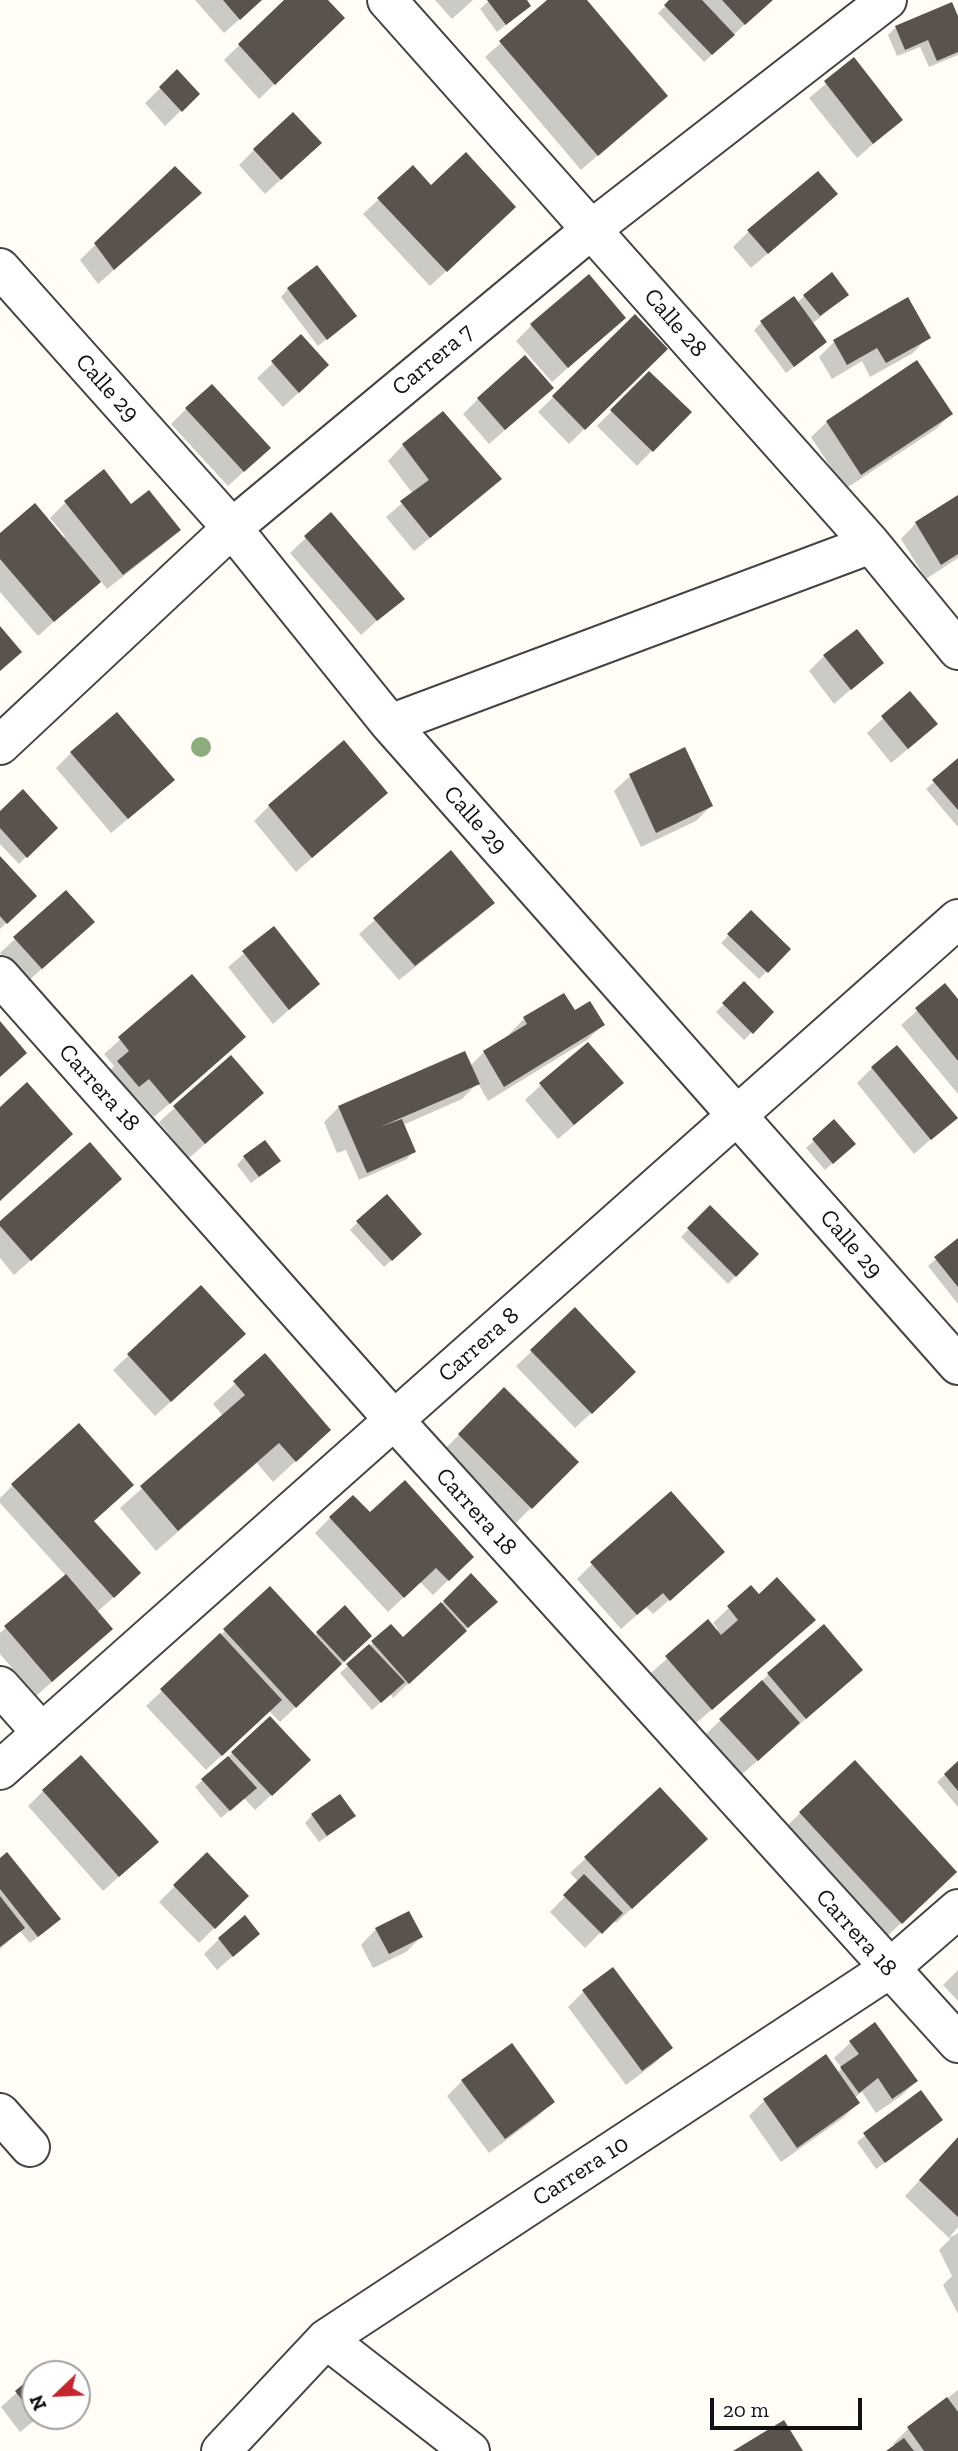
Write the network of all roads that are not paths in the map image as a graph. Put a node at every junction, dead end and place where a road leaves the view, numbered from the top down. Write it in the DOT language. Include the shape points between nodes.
graph roads {
  1 [pos="387,0"];
  2 [pos="887,0"];
  3 [pos="592,229"];
  4 [pos="0,268"];
  5 [pos="232,528"];
  6 [pos="870,544"];
  7 [pos="958,650"];
  8 [pos="390,724"];
  9 [pos="0,745"];
  10 [pos="958,919"];
  11 [pos="0,976"];
  12 [pos="737,1115"];
  13 [pos="958,1365"];
  14 [pos="394,1420"];
  15 [pos="0,1686"];
  16 [pos="42,1733"];
  17 [pos="0,1770"];
  18 [pos="958,1909"];
  19 [pos="889,1969"];
  20 [pos="958,2043"];
  21 [pos="0,2113"];
  22 [pos="30,2147"];
  23 [pos="326,2339"];
  24 [pos="221,2451"];
  25 [pos="470,2451"];
  1 -- 3 [label="street, Calle 28"];
  2 -- 3 [label="street, Carrera 7"];
  3 -- 5 [label="street, Carrera 7"];
  3 -- 6 [label="street, Calle 28"];
  4 -- 5 [label="street, Calle 29"];
  5 -- 8 [label="street, Calle 29"];
  5 -- 9 [label="street, Carrera 7"];
  6 -- 7 [label="street, Calle 28"];
  6 -- 8 [label="street"];
  8 -- 12 [label="street, Calle 29"];
  10 -- 12 [label="street, Carrera 8"];
  11 -- 14 [label="street, Carrera 18"];
  12 -- 13 [label="street, Calle 29"];
  12 -- 14 [label="street, Carrera 8"];
  14 -- 16 [label="street, Carrera 8"];
  14 -- 19 [label="street, Carrera 18"];
  15 -- 16 [label="street"];
  16 -- 17 [label="street, Carrera 8"];
  18 -- 19 [label="street, Carrera 10"];
  19 -- 20 [label="street, Carrera 18"];
  19 -- 23 [label="street, Carrera 10"];
  21 -- 22 [label="street"];
  23 -- 24 [label="street, Carrera 10"];
  23 -- 25 [label="street"];
}
